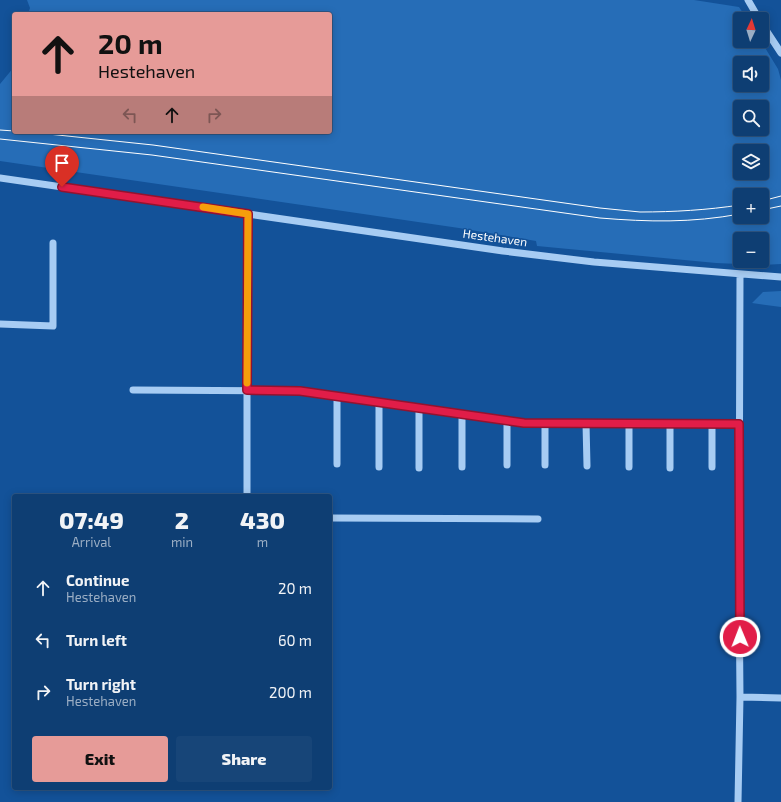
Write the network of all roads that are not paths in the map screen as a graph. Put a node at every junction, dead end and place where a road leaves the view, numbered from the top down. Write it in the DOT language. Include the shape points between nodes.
graph roads {
  1 [pos="748,0"];
  2 [pos="755,12"];
  3 [pos="769,35"];
  4 [pos="781,53"];
  5 [pos="0,178"];
  6 [pos="248,214"];
  7 [pos="53,243"];
  8 [pos="740,275"];
  9 [pos="781,277"];
  10 [pos="0,324"];
  11 [pos="133,390"];
  12 [pos="247,390"];
  13 [pos="337,396"];
  14 [pos="379,402"];
  15 [pos="419,408"];
  16 [pos="462,414"];
  17 [pos="507,421"];
  18 [pos="545,423"];
  19 [pos="586,423"];
  20 [pos="629,423"];
  21 [pos="670,424"];
  22 [pos="712,424"];
  23 [pos="739,424"];
  24 [pos="337,464"];
  25 [pos="507,465"];
  26 [pos="545,465"];
  27 [pos="587,466"];
  28 [pos="379,467"];
  29 [pos="462,467"];
  30 [pos="629,467"];
  31 [pos="712,467"];
  32 [pos="419,468"];
  33 [pos="670,468"];
  34 [pos="247,494"];
  35 [pos="332,518"];
  36 [pos="538,519"];
  37 [pos="740,697"];
  38 [pos="781,698"];
  39 [pos="738,802"];
  1 -- 2 [label="street"];
  3 -- 4 [label="street"];
  5 -- 6 [label="street, Hestehaven"];
  6 -- 8 [label="street, Hestehaven" via="503,251"];
  6 -- 12 [label="street"];
  7 -- 10 [label="street" via="53,326"];
  8 -- 9 [label="street, Hestehaven"];
  8 -- 23 [label="street"];
  11 -- 12 [label="street"];
  12 -- 13 [label="street" via="300,391"];
  12 -- 34 [label="street"];
  13 -- 14 [label="street"];
  13 -- 24 [label="street"];
  14 -- 15 [label="street"];
  14 -- 28 [label="street"];
  15 -- 16 [label="street"];
  15 -- 32 [label="street"];
  16 -- 17 [label="street"];
  16 -- 29 [label="street"];
  17 -- 18 [label="street"];
  17 -- 25 [label="street"];
  18 -- 19 [label="street"];
  18 -- 26 [label="street"];
  19 -- 20 [label="street"];
  19 -- 27 [label="street"];
  20 -- 21 [label="street"];
  20 -- 30 [label="street"];
  21 -- 22 [label="street"];
  21 -- 33 [label="street"];
  22 -- 23 [label="street"];
  22 -- 31 [label="street"];
  23 -- 37 [label="street"];
  35 -- 36 [label="street"];
  37 -- 38 [label="street"];
  37 -- 39 [label="street"];
}
